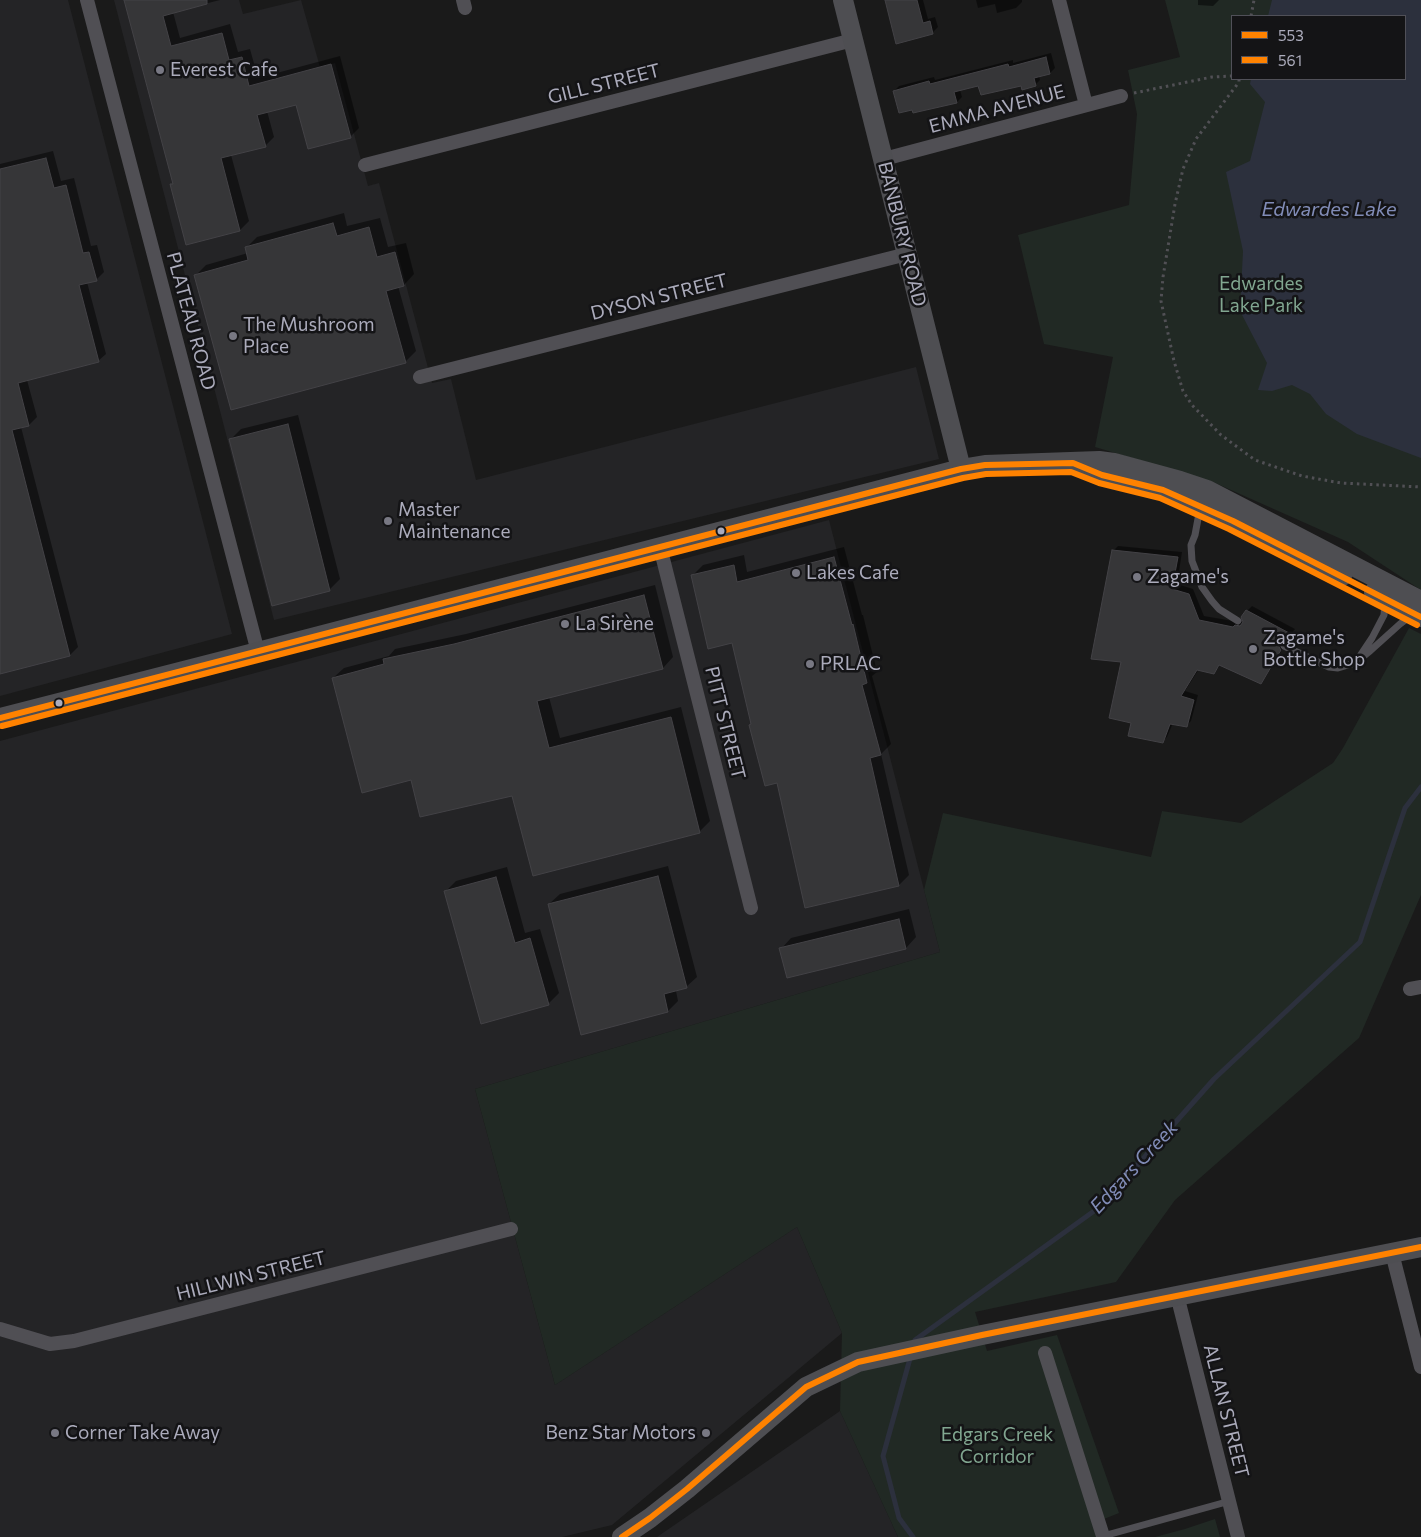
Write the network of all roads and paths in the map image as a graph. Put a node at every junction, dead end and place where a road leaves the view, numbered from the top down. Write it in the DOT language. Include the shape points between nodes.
graph roads {
  1 [pos="87,0"];
  2 [pos="843,0"];
  3 [pos="1059,0"];
  4 [pos="1254,0"];
  5 [pos="1251,15"];
  6 [pos="853,40"];
  7 [pos="1231,76"];
  8 [pos="1239,80"];
  9 [pos="1121,96"];
  10 [pos="1086,104"];
  11 [pos="884,159"];
  12 [pos="365,165"];
  13 [pos="907,254"];
  14 [pos="420,377"];
  15 [pos="962,469"];
  16 [pos="1421,487"];
  17 [pos="1207,500"];
  18 [pos="660,547"];
  19 [pos="1407,602"];
  20 [pos="1238,621"];
  21 [pos="1284,646"];
  22 [pos="258,652"];
  23 [pos="1355,663"];
  24 [pos="0,718"];
  25 [pos="751,908"];
  26 [pos="511,1229"];
  27 [pos="1421,1247"];
  28 [pos="1392,1253"];
  29 [pos="1177,1295"];
  30 [pos="0,1329"];
  31 [pos="1045,1353"];
  32 [pos="1421,1368"];
  33 [pos="1230,1501"];
  34 [pos="1103,1536"];
  35 [pos="622,1537"];
  36 [pos="1238,1537"];
  1 -- 22 [label="street, PLATEAU ROAD"];
  2 -- 6 [label="street, BANBURY ROAD"];
  3 -- 10 [label="street"];
  4 -- 5 [label="path"];
  6 -- 11 [label="street, BANBURY ROAD"];
  6 -- 12 [label="street, GILL STREET"];
  7 -- 9 [label="path" via="1212,76"];
  8 -- 16 [label="path" via="1196,139 1183,169 1175,204 1161,301 1183,391 1221,436 1256,460 1302,476 1341,484"];
  9 -- 10 [label="street, EMMA AVENUE"];
  10 -- 11 [label="street, EMMA AVENUE"];
  11 -- 13 [label="street, BANBURY ROAD"];
  13 -- 14 [label="street, DYSON STREET"];
  13 -- 15 [label="street, BANBURY ROAD"];
  15 -- 17 [label="street" via="1073,463 1102,475"];
  15 -- 18 [label="street"];
  17 -- 19 [label="street"];
  17 -- 20 [label="lane" via="1191,545 1192,561 1202,587 1219,609"];
  18 -- 22 [label="street"];
  18 -- 25 [label="street, PITT STREET"];
  19 -- 23 [label="lane" via="1384,615"];
  19 -- 23 [label="lane" via="1400,624"];
  21 -- 23 [label="lane" via="1329,667"];
  22 -- 24 [label="street"];
  26 -- 30 [label="street, HILLWIN STREET" via="74,1341 50,1344"];
  27 -- 28 [label="street"];
  28 -- 29 [label="street"];
  28 -- 32 [label="street"];
  29 -- 33 [label="street, ALLAN STREET"];
  29 -- 35 [label="street" via="858,1362 806,1387 687,1488"];
  31 -- 34 [label="street"];
  33 -- 34 [label="lane"];
  33 -- 36 [label="street, ALLAN STREET"];
}
